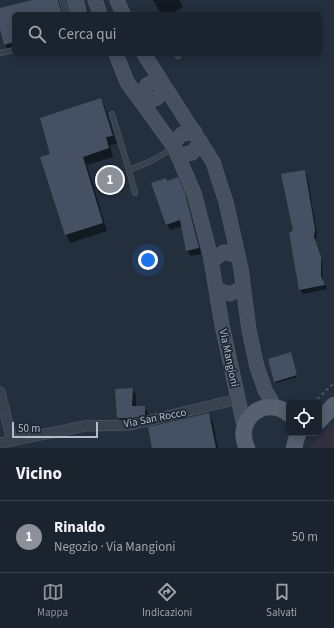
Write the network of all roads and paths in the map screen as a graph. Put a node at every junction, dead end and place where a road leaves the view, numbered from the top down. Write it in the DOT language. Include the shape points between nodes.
graph roads {
  1 [pos="62,0"];
  2 [pos="95,0"];
  3 [pos="117,0"];
  4 [pos="65,12"];
  5 [pos="99,12"];
  6 [pos="122,12"];
  7 [pos="12,50"];
  8 [pos="0,53"];
  9 [pos="117,56"];
  10 [pos="145,56"];
  11 [pos="163,84"];
  12 [pos="141,101"];
  13 [pos="112,114"];
  14 [pos="198,137"];
  15 [pos="175,149"];
  16 [pos="129,170"];
  17 [pos="135,193"];
  18 [pos="238,256"];
  19 [pos="211,261"];
  20 [pos="243,287"];
  21 [pos="216,289"];
  22 [pos="334,384"];
  23 [pos="0,392"];
  24 [pos="334,394"];
  25 [pos="238,399"];
  26 [pos="316,400"];
  27 [pos="322,404"];
  28 [pos="334,405"];
  29 [pos="284,411"];
  30 [pos="322,418"];
  31 [pos="244,426"];
  32 [pos="12,441"];
  33 [pos="0,443"];
  34 [pos="246,448"];
  1 -- 4 [label="lane"];
  2 -- 5 [label="street"];
  3 -- 6 [label="street"];
  7 -- 8 [label="lane"];
  9 -- 12 [label="street, Via Mangioni" via="128,82"];
  10 -- 11 [label="street"];
  11 -- 12 [label="street" via="158,98"];
  11 -- 14 [label="street"];
  12 -- 15 [label="street, Via Mangioni"];
  13 -- 16 [label="lane"];
  14 -- 15 [label="street" via="182,134"];
  14 -- 15 [label="street" via="192,153"];
  14 -- 18 [label="street" via="213,162 226,202"];
  15 -- 16 [label="lane"];
  15 -- 19 [label="street, Via Mangioni" via="194,193"];
  16 -- 17 [label="lane"];
  18 -- 19 [label="street" via="224,252"];
  18 -- 20 [label="street"];
  19 -- 21 [label="street, Via Mangioni"];
  20 -- 21 [label="street" via="230,294"];
  20 -- 29 [label="street" via="257,366 265,390"];
  21 -- 25 [label="street, Via Mangioni"];
  22 -- 26 [label="path"];
  23 -- 32 [label="street"];
  24 -- 27 [label="main road"];
  25 -- 31 [label="street, Via Mangioni"];
  25 -- 32 [label="street, Via San Rocco" via="130,425 85,426"];
  28 -- 30 [label="main road"];
  29 -- 31 [label="main road" via="267,406 252,413"];
  31 -- 34 [label="main road" via="243,440"];
  32 -- 33 [label="street, Via San Rocco"];
}
